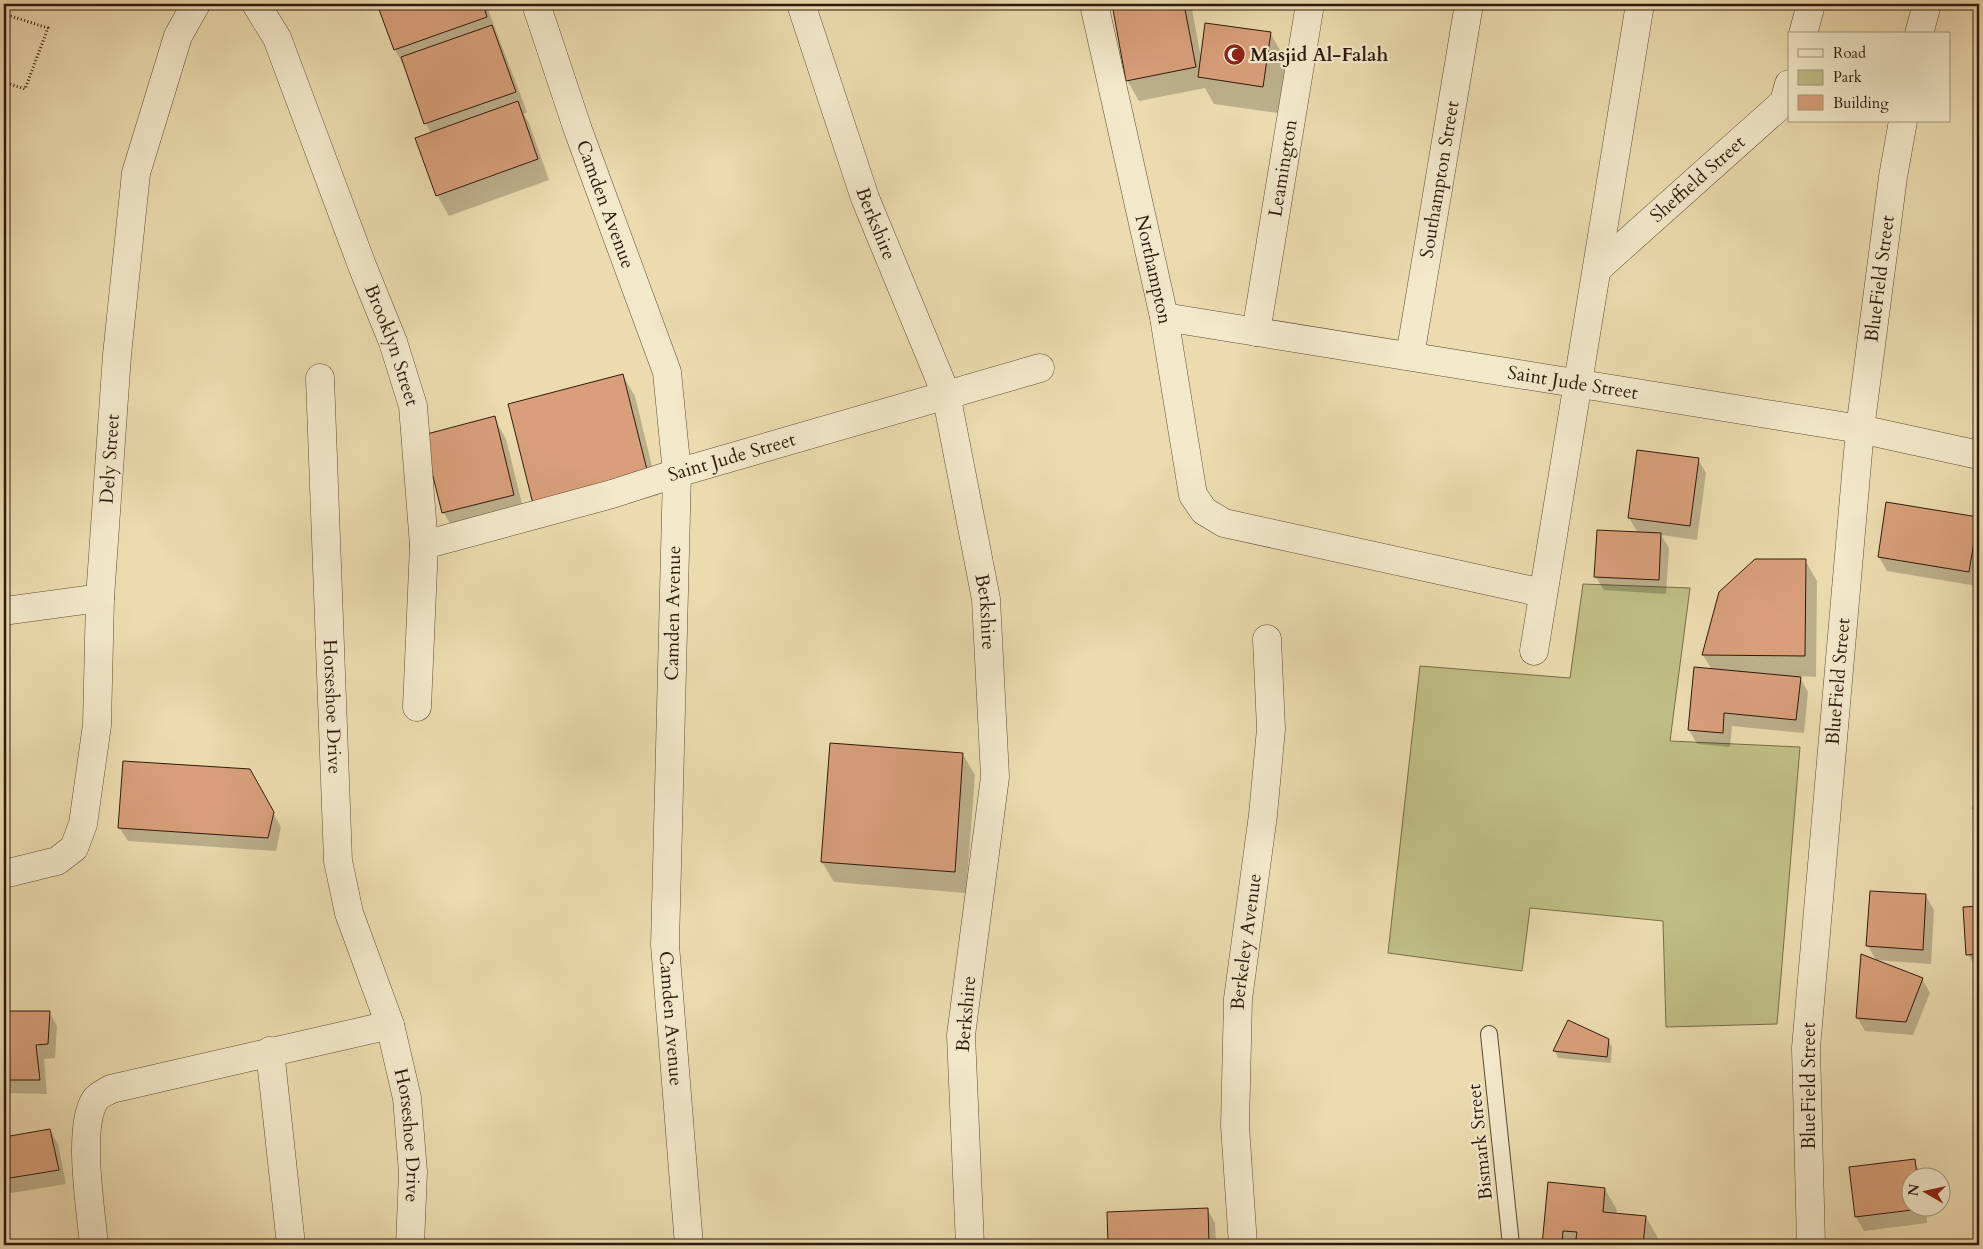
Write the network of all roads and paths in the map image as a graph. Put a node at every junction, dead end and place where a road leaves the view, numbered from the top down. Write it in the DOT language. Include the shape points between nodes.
graph roads {
  1 [pos="196,4"];
  2 [pos="256,4"];
  3 [pos="536,4"];
  4 [pos="802,4"];
  5 [pos="1094,4"];
  6 [pos="1310,4"];
  7 [pos="1469,4"];
  8 [pos="1640,4"];
  9 [pos="1811,4"];
  10 [pos="1927,4"];
  11 [pos="4,14"];
  12 [pos="1804,32"];
  13 [pos="1920,32"];
  14 [pos="4,82"];
  15 [pos="1788,88"];
  16 [pos="1903,122"];
  17 [pos="1597,268"];
  18 [pos="1164,317"];
  19 [pos="1256,332"];
  20 [pos="1410,356"];
  21 [pos="1040,368"];
  22 [pos="320,378"];
  23 [pos="1577,384"];
  24 [pos="946,394"];
  25 [pos="1860,429"];
  26 [pos="1979,455"];
  27 [pos="677,473"];
  28 [pos="424,545"];
  29 [pos="1543,593"];
  30 [pos="100,598"];
  31 [pos="4,611"];
  32 [pos="1267,639"];
  33 [pos="1534,650"];
  34 [pos="416,707"];
  35 [pos="4,874"];
  36 [pos="390,1025"];
  37 [pos="1489,1034"];
  38 [pos="270,1051"];
  39 [pos="94,1245"];
  40 [pos="291,1245"];
  41 [pos="410,1245"];
  42 [pos="689,1245"];
  43 [pos="970,1245"];
  44 [pos="1243,1245"];
  45 [pos="1512,1245"];
  46 [pos="1811,1245"];
  1 -- 30 [label="street, Dely Street" via="178,36 136,173 117,355"];
  2 -- 28 [label="street, Brooklyn Street" via="277,38 399,360 413,406"];
  3 -- 27 [label="street, Camden Avenue" via="578,130 667,372"];
  4 -- 24 [label="street, Berkshire" via="866,198"];
  5 -- 18 [label="street, Northampton"];
  6 -- 19 [label="street, Leamington"];
  7 -- 20 [label="street, Southampton Street"];
  8 -- 17 [label="street"];
  9 -- 12 [label="street"];
  10 -- 13 [label="street"];
  11 -- 14 [label="path" via="48,28 25,89"];
  15 -- 17 [label="street, Sheffield Street" via="1784,102"];
  16 -- 25 [label="street, BlueField Street"];
  17 -- 23 [label="street"];
  18 -- 19 [label="street, Saint Jude Street"];
  18 -- 29 [label="street, Northampton" via="1193,495 1204,512 1224,523"];
  19 -- 20 [label="street, Saint Jude Street"];
  20 -- 23 [label="street, Saint Jude Street"];
  21 -- 24 [label="street, Saint Jude Street"];
  22 -- 36 [label="street, Horseshoe Drive" via="338,861 349,913"];
  23 -- 25 [label="street, Saint Jude Street"];
  23 -- 29 [label="street"];
  24 -- 27 [label="street, Saint Jude Street"];
  24 -- 43 [label="street, Berkshire" via="986,599 994,777 961,1035"];
  25 -- 26 [label="street, Saint Jude Street"];
  25 -- 46 [label="street, BlueField Street" via="1806,1048"];
  27 -- 28 [label="street, Saint Jude Street"];
  27 -- 42 [label="street, Camden Avenue" via="665,945"];
  28 -- 34 [label="street, Brooklyn Street"];
  29 -- 33 [label="street"];
  30 -- 31 [label="street"];
  30 -- 35 [label="street, Dely Street" via="97,725 83,824 74,848 58,861"];
  32 -- 44 [label="street, Berkeley Avenue" via="1271,729 1238,999 1234,1126"];
  36 -- 38 [label="street"];
  36 -- 41 [label="street, Horseshoe Drive" via="407,1098 412,1172"];
  37 -- 45 [label="lane, Bismark Street"];
  38 -- 39 [label="street" via="110,1089 96,1098 89,1113 86,1144"];
  38 -- 40 [label="street"];
}
